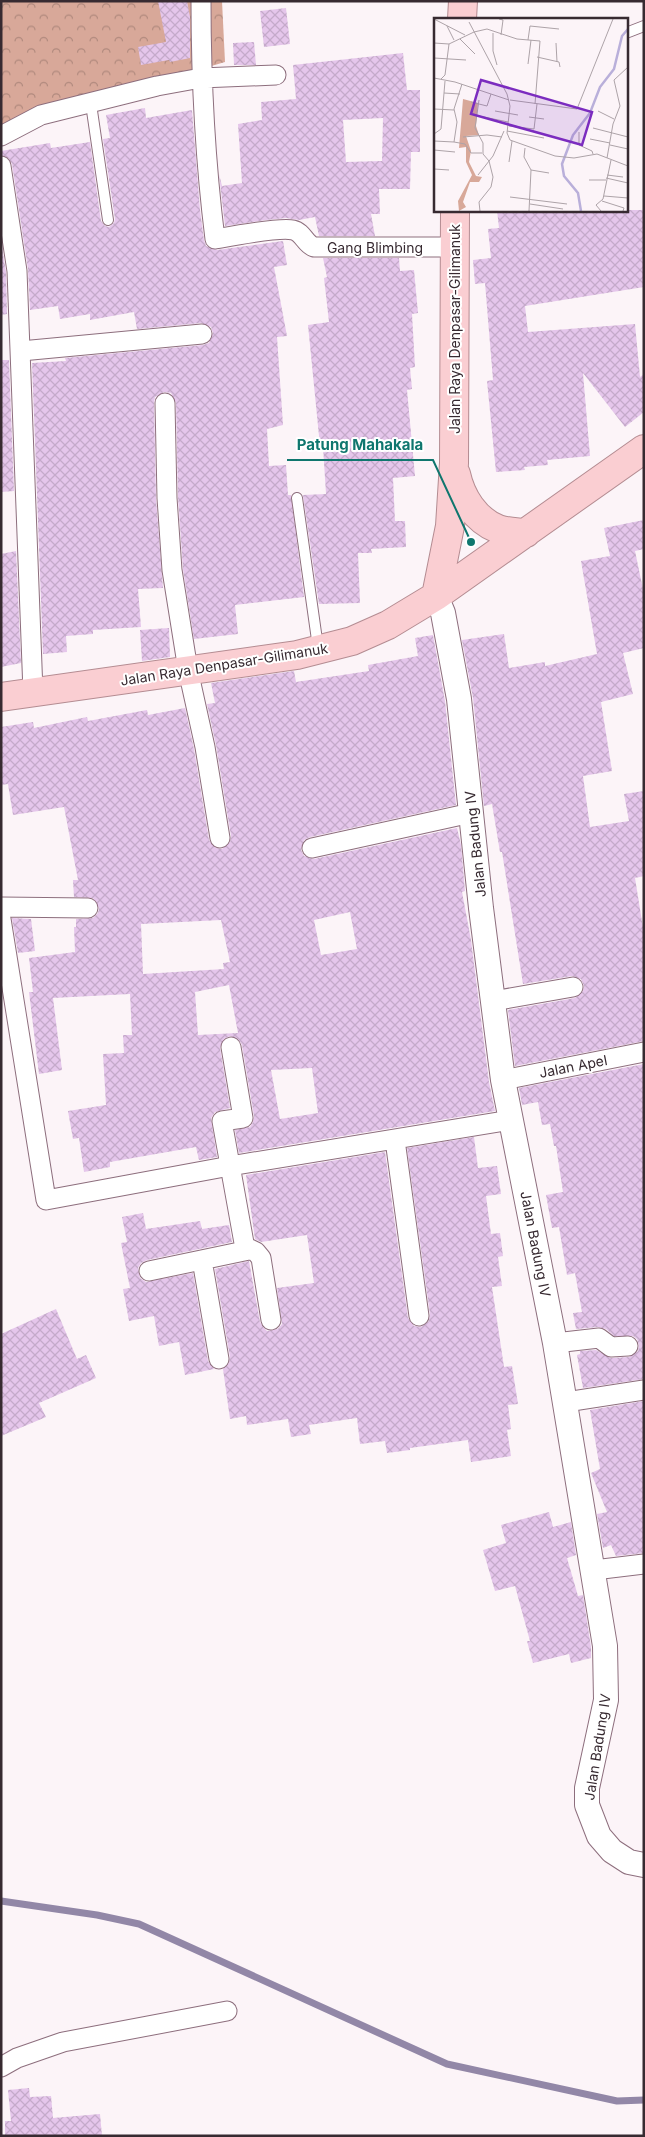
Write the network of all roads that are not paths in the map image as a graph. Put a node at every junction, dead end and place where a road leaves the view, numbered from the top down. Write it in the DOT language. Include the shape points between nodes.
graph roads {
  1 [pos="201,1"];
  2 [pos="463,1"];
  3 [pos="462,18"];
  4 [pos="644,26"];
  5 [pos="628,32"];
  6 [pos="276,75"];
  7 [pos="201,78"];
  8 [pos="91,104"];
  9 [pos="1,136"];
  10 [pos="1,166"];
  11 [pos="454,211"];
  12 [pos="108,220"];
  13 [pos="453,248"];
  14 [pos="9,272"];
  15 [pos="202,334"];
  16 [pos="21,351"];
  17 [pos="166,403"];
  18 [pos="644,449"];
  19 [pos="454,463"];
  20 [pos="297,498"];
  21 [pos="526,533"];
  22 [pos="436,596"];
  23 [pos="318,651"];
  24 [pos="188,670"];
  25 [pos="33,692"];
  26 [pos="1,697"];
  27 [pos="471,813"];
  28 [pos="220,838"];
  29 [pos="312,848"];
  30 [pos="1,907"];
  31 [pos="88,908"];
  32 [pos="1,919"];
  33 [pos="574,987"];
  34 [pos="493,1001"];
  35 [pos="231,1047"];
  36 [pos="644,1052"];
  37 [pos="503,1080"];
  38 [pos="510,1120"];
  39 [pos="395,1140"];
  40 [pos="230,1166"];
  41 [pos="249,1250"];
  42 [pos="202,1260"];
  43 [pos="149,1272"];
  44 [pos="419,1316"];
  45 [pos="271,1320"];
  46 [pos="556,1343"];
  47 [pos="628,1346"];
  48 [pos="219,1359"];
  49 [pos="644,1390"];
  50 [pos="566,1402"];
  51 [pos="644,1564"];
  52 [pos="594,1570"];
  53 [pos="644,1865"];
  54 [pos="226,2010"];
  55 [pos="1,2067"];
  1 -- 7 [label="street"];
  2 -- 3 [label="highway"];
  4 -- 5 [label="lane"];
  6 -- 7 [label="street"];
  7 -- 8 [label="street" via="156,86"];
  7 -- 13 [label="street, Gang Blimbing" via="215,238 286,229 299,232 314,246"];
  8 -- 9 [label="street" via="41,116"];
  8 -- 12 [label="lane"];
  10 -- 14 [label="street"];
  11 -- 13 [label="highway, Jalan Raya Denpasar-Gilimanuk"];
  13 -- 19 [label="highway, Jalan Raya Denpasar-Gilimanuk"];
  14 -- 16 [label="street"];
  15 -- 16 [label="street"];
  16 -- 25 [label="street"];
  17 -- 24 [label="street" via="172,570"];
  18 -- 21 [label="highway, Jalan Raya Denpasar-Gilimanuk"];
  19 -- 21 [label="highway" via="459,490 475,514 498,529"];
  19 -- 22 [label="highway, Jalan Raya Denpasar-Gilimanuk" via="450,526"];
  20 -- 23 [label="lane"];
  21 -- 22 [label="highway, Jalan Raya Denpasar-Gilimanuk"];
  22 -- 23 [label="highway, Jalan Raya Denpasar-Gilimanuk" via="371,634"];
  22 -- 27 [label="street, Jalan Badung IV" via="455,672"];
  23 -- 24 [label="highway, Jalan Raya Denpasar-Gilimanuk"];
  24 -- 25 [label="highway, Jalan Raya Denpasar-Gilimanuk"];
  24 -- 28 [label="street"];
  25 -- 26 [label="highway, Jalan Raya Denpasar-Gilimanuk"];
  27 -- 29 [label="street"];
  27 -- 34 [label="street, Jalan Badung IV"];
  30 -- 31 [label="street"];
  32 -- 40 [label="street" via="46,1200"];
  33 -- 34 [label="street"];
  34 -- 37 [label="street, Jalan Badung IV"];
  35 -- 40 [label="street" via="243,1118 222,1121"];
  36 -- 37 [label="street, Jalan Apel"];
  37 -- 38 [label="street, Jalan Badung IV"];
  38 -- 39 [label="street"];
  38 -- 46 [label="street, Jalan Badung IV"];
  39 -- 40 [label="street"];
  39 -- 44 [label="street"];
  40 -- 41 [label="street" via="242,1234"];
  41 -- 42 [label="street"];
  41 -- 45 [label="street" via="261,1258"];
  42 -- 43 [label="street"];
  42 -- 48 [label="street"];
  46 -- 47 [label="street" via="599,1338 612,1347"];
  46 -- 50 [label="street, Jalan Badung IV"];
  49 -- 50 [label="street"];
  50 -- 52 [label="street, Jalan Badung IV"];
  51 -- 52 [label="street"];
  52 -- 53 [label="street, Jalan Badung IV" via="605,1646 606,1700 587,1788 587,1805 599,1836 612,1851 629,1862"];
  54 -- 55 [label="street" via="63,2042 16,2058"];
}
